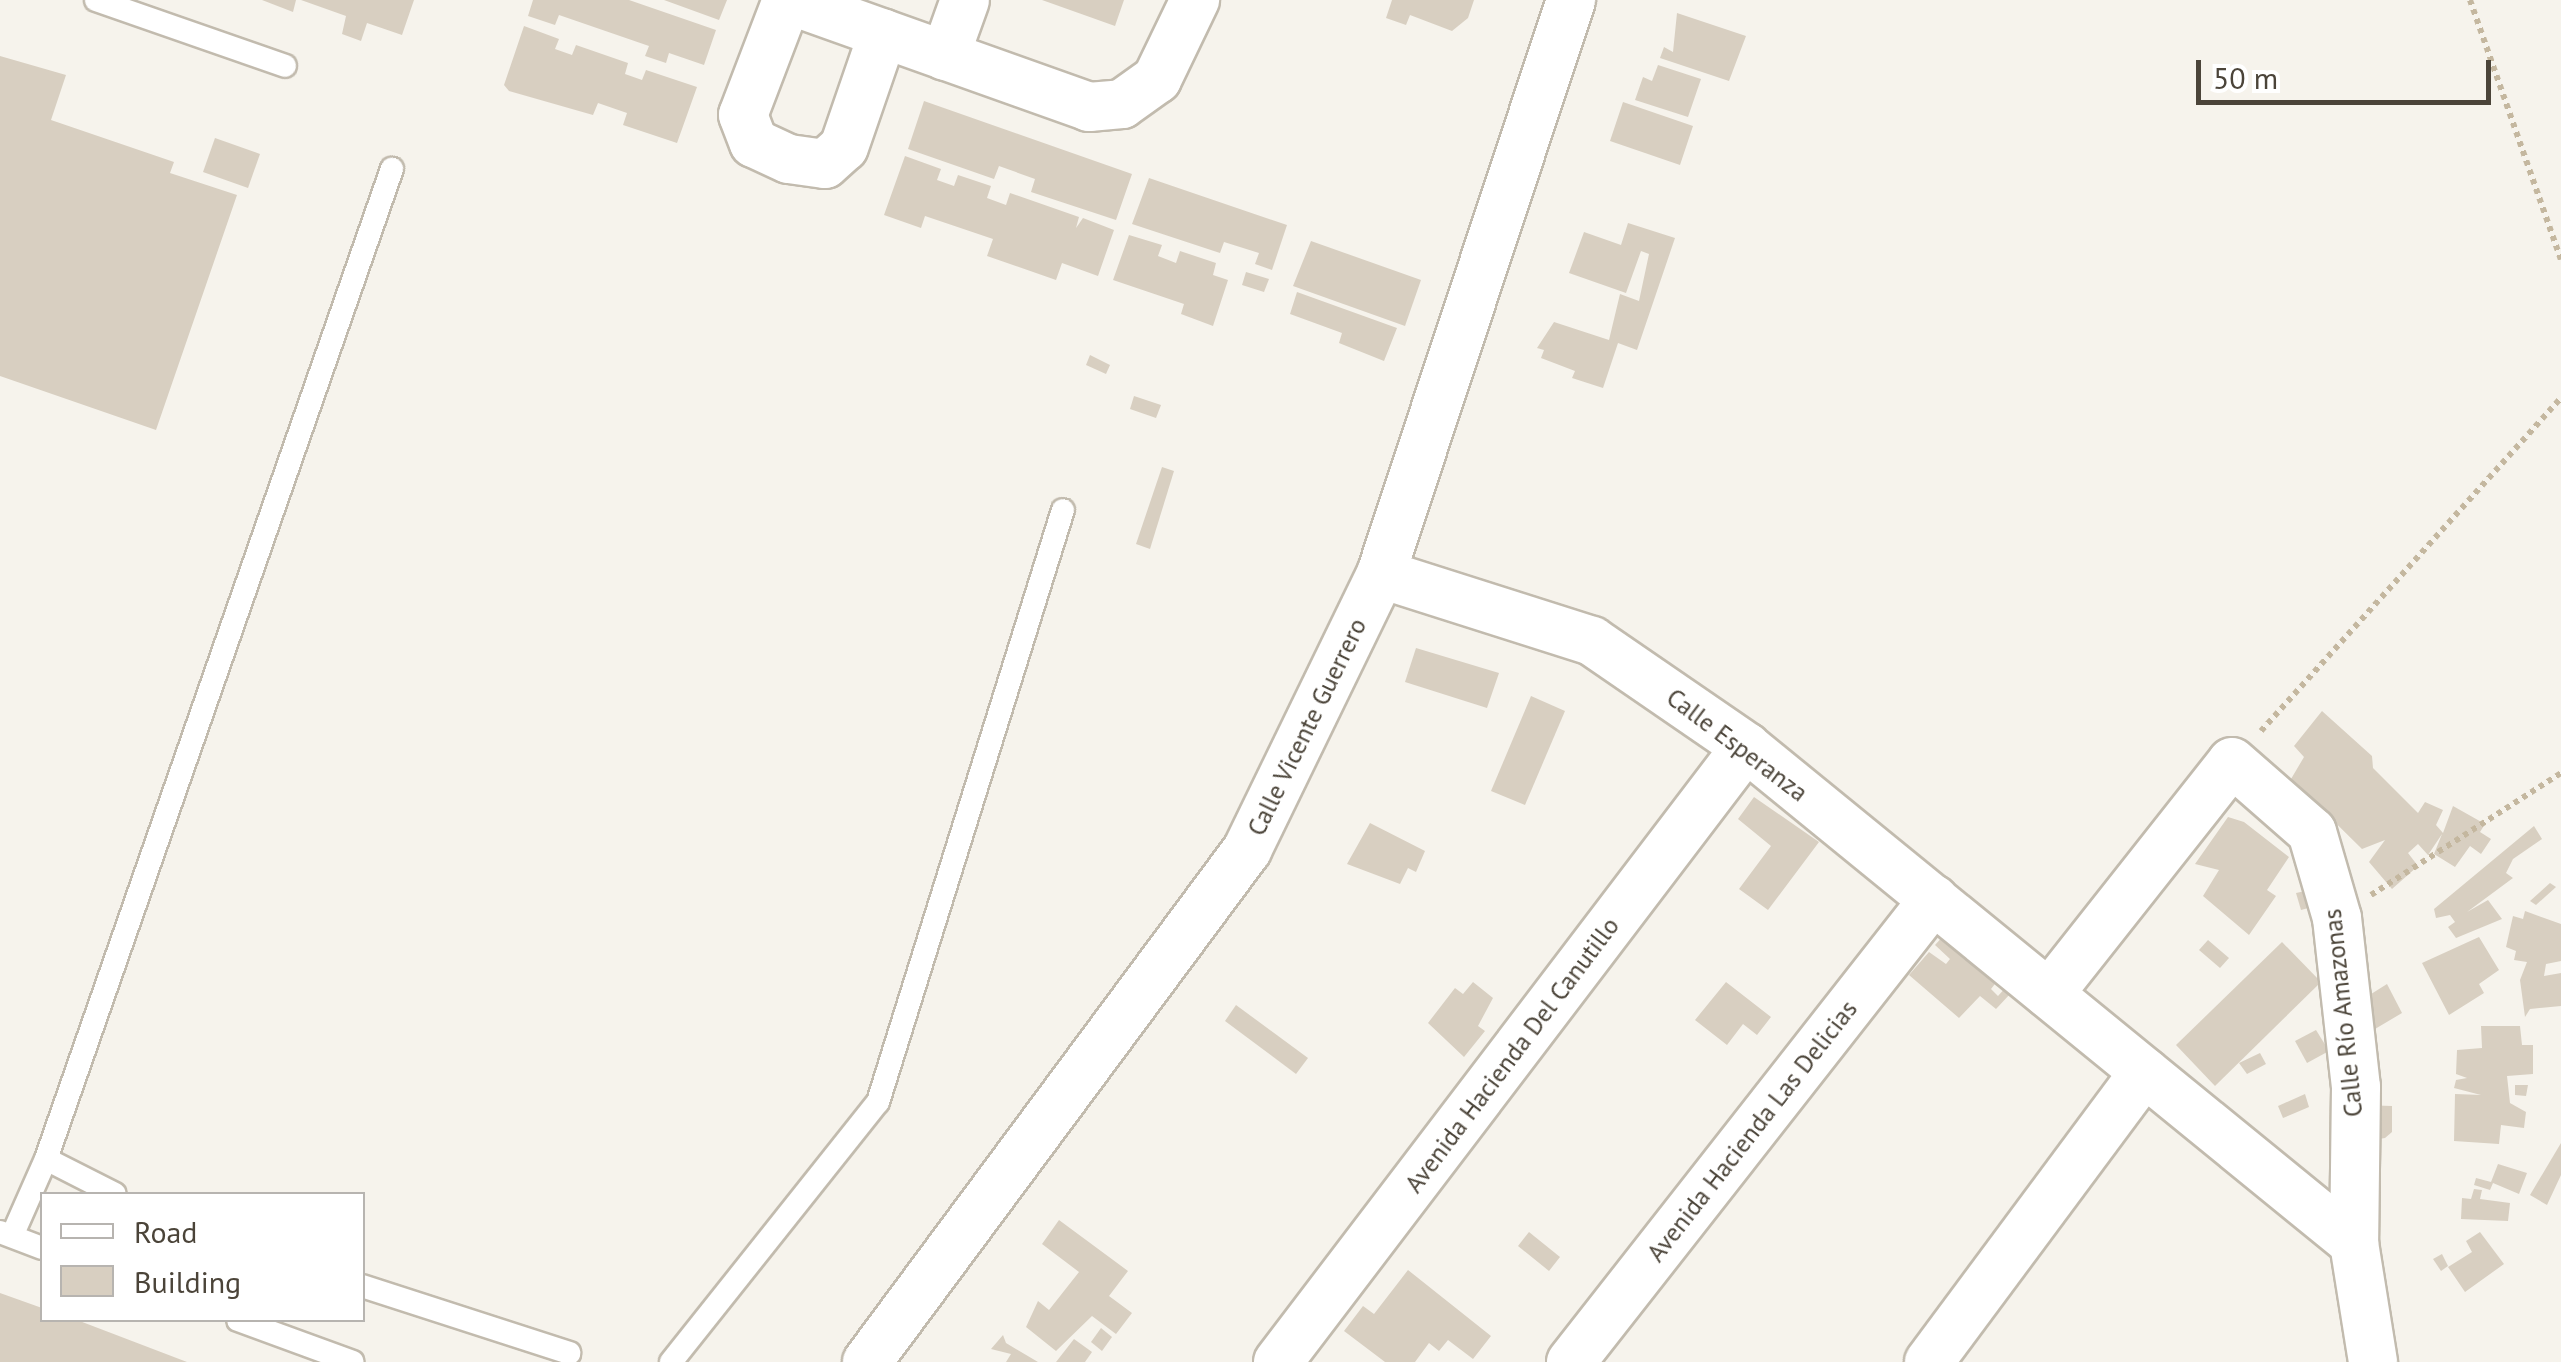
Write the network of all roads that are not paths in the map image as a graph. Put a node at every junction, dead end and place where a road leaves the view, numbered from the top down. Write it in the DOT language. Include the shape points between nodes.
graph roads {
  1 [pos="96,0"];
  2 [pos="788,0"];
  3 [pos="966,0"];
  4 [pos="1194,0"];
  5 [pos="1571,0"];
  6 [pos="883,34"];
  7 [pos="945,56"];
  8 [pos="285,66"];
  9 [pos="392,168"];
  10 [pos="1063,510"];
  11 [pos="1381,574"];
  12 [pos="1746,748"];
  13 [pos="1934,900"];
  14 [pos="2048,994"];
  15 [pos="2144,1072"];
  16 [pos="46,1159"];
  17 [pos="111,1192"];
  18 [pos="6,1234"];
  19 [pos="2354,1243"];
  20 [pos="40,1247"];
  21 [pos="365,1287"];
  22 [pos="243,1322"];
  23 [pos="568,1353"];
  24 [pos="353,1362"];
  25 [pos="671,1362"];
  26 [pos="867,1362"];
  27 [pos="1278,1362"];
  28 [pos="1571,1362"];
  29 [pos="1930,1362"];
  30 [pos="2372,1362"];
  1 -- 8 [label="lane"];
  2 -- 6 [label="street"];
  2 -- 6 [label="street" via="743,115 754,144 789,158 825,164 844,147"];
  3 -- 7 [label="street"];
  4 -- 7 [label="street" via="1158,80 1122,104 1089,107"];
  5 -- 11 [label="street, Calle Vicente Guerrero"];
  6 -- 7 [label="street"];
  9 -- 16 [label="lane"];
  10 -- 25 [label="lane" via="878,1102"];
  11 -- 12 [label="street, Calle Esperanza" via="1592,641"];
  11 -- 26 [label="street, Calle Vicente Guerrero" via="1247,850"];
  12 -- 13 [label="street, Calle Esperanza"];
  12 -- 27 [label="street, Avenida Hacienda Del Canutillo"];
  13 -- 14 [label="street, Calle Esperanza"];
  13 -- 28 [label="street, Avenida Hacienda Las Delicias"];
  14 -- 15 [label="street, Calle Esperanza"];
  14 -- 19 [label="street, Calle Río Amazonas" via="2232,762 2312,832 2337,918 2356,1087"];
  15 -- 19 [label="street, Calle Esperanza"];
  15 -- 29 [label="street"];
  16 -- 17 [label="lane"];
  16 -- 18 [label="lane"];
  18 -- 20 [label="lane"];
  19 -- 30 [label="street, Calle Río Amazonas"];
  21 -- 23 [label="lane"];
  22 -- 24 [label="lane"];
}
